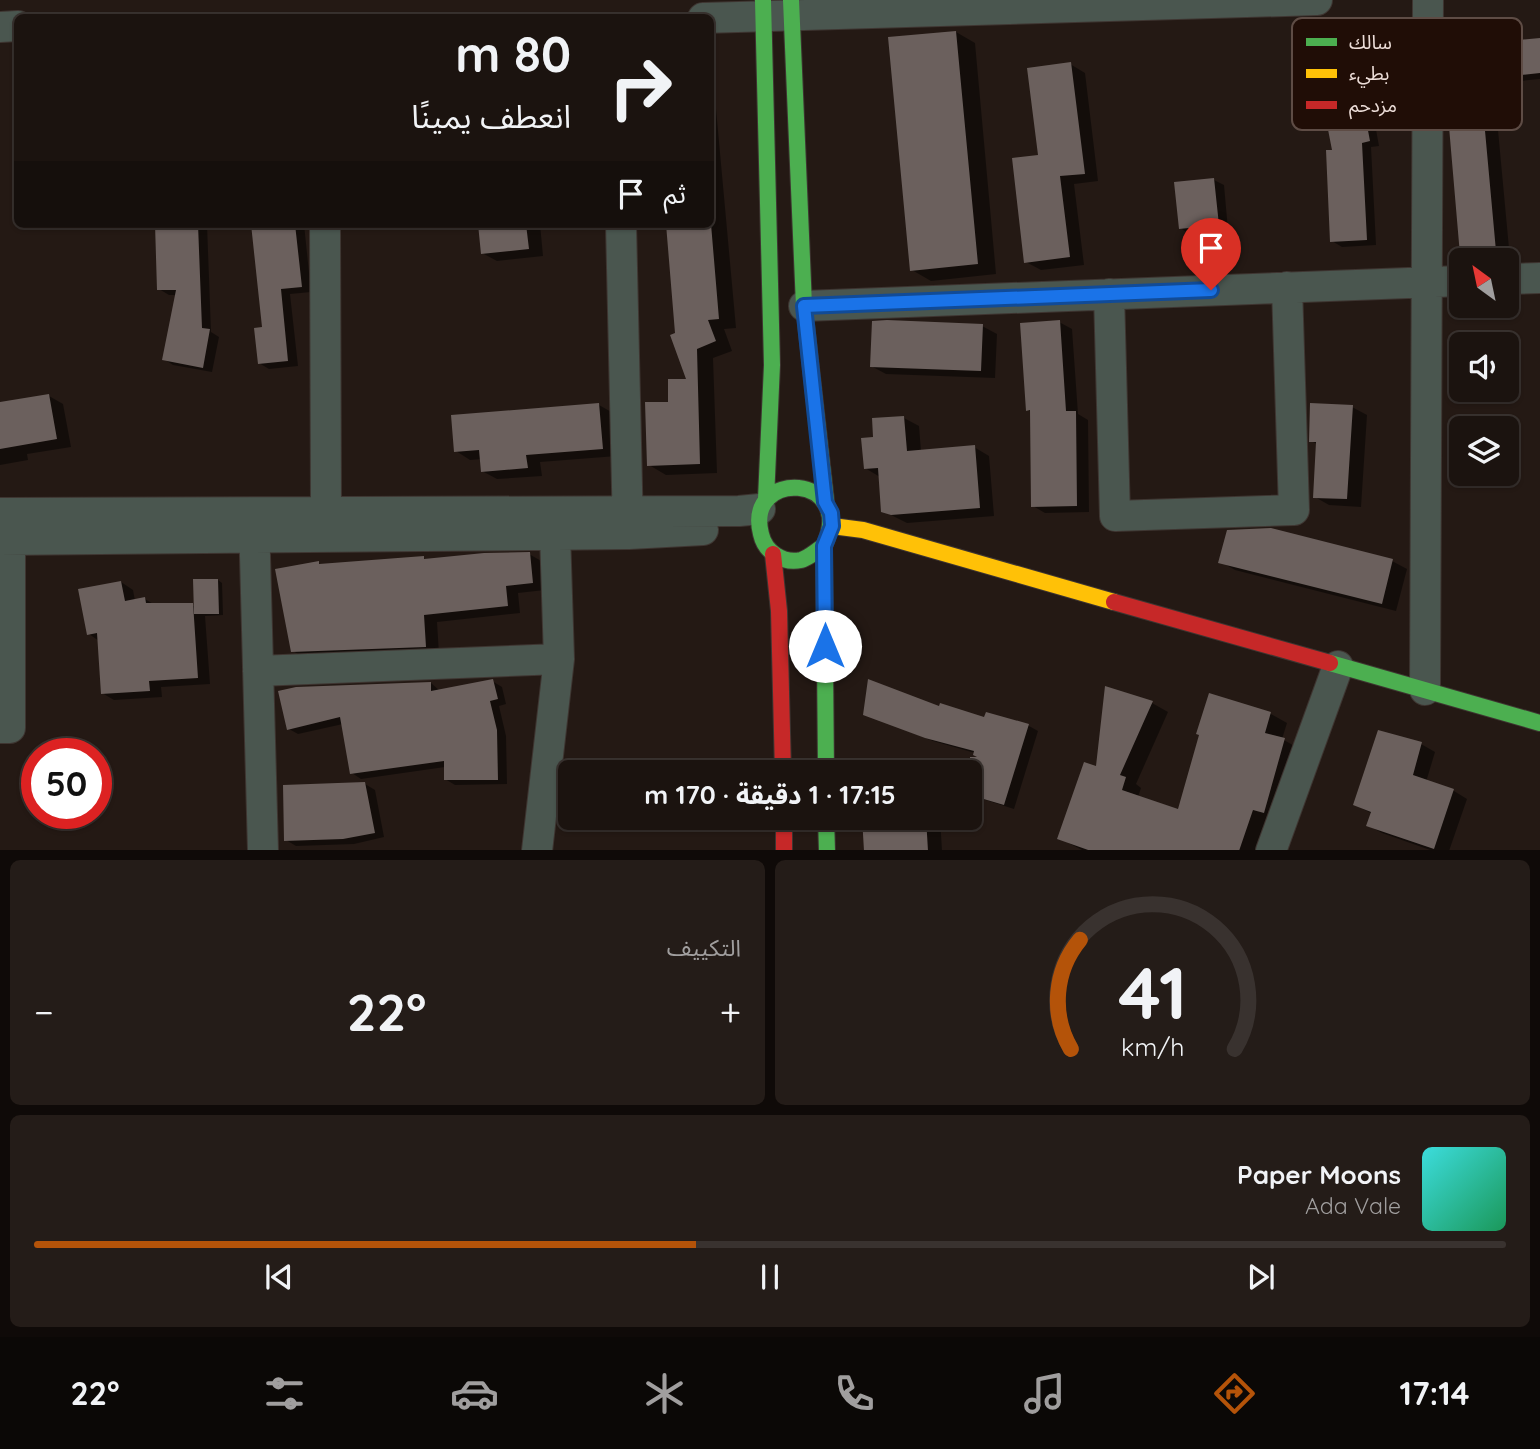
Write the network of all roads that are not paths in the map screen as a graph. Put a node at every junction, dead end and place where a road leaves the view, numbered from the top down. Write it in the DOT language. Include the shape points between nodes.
graph roads {
  1 [pos="1317,0"];
  2 [pos="1428,0"];
  3 [pos="1225,1"];
  4 [pos="1025,4"];
  5 [pos="777,8"];
  6 [pos="714,17"];
  7 [pos="1428,18"];
  8 [pos="1428,130"];
  9 [pos="325,228"];
  10 [pos="621,228"];
  11 [pos="1540,278"];
  12 [pos="1519,279"];
  13 [pos="1449,281"];
  14 [pos="1427,282"];
  15 [pos="1287,287"];
  16 [pos="1108,294"];
  17 [pos="804,306"];
  18 [pos="825,502"];
  19 [pos="326,512"];
  20 [pos="628,522"];
  21 [pos="764,523"];
  22 [pos="254,524"];
  23 [pos="5,526"];
  24 [pos="832,526"];
  25 [pos="555,533"];
  26 [pos="824,546"];
  27 [pos="559,659"];
  28 [pos="1338,666"];
  29 [pos="258,671"];
  30 [pos="1424,690"];
  31 [pos="1540,723"];
  32 [pos="0,728"];
  33 [pos="783,760"];
  34 [pos="826,760"];
  35 [pos="783,830"];
  36 [pos="826,830"];
  37 [pos="262,850"];
  38 [pos="537,850"];
  39 [pos="784,850"];
  40 [pos="827,850"];
  41 [pos="1271,850"];
  1 -- 3 [label="street"];
  2 -- 7 [label="street"];
  3 -- 4 [label="street"];
  4 -- 5 [label="street"];
  5 -- 6 [label="street"];
  5 -- 17 [label="main road"];
  5 -- 21 [label="main road" via="772,365"];
  8 -- 14 [label="street"];
  9 -- 19 [label="street"];
  10 -- 20 [label="street"];
  11 -- 12 [label="street"];
  13 -- 14 [label="street"];
  14 -- 15 [label="street"];
  14 -- 30 [label="street"];
  15 -- 16 [label="street"];
  15 -- 16 [label="street" via="1294,510 1280,511 1115,516"];
  16 -- 17 [label="street"];
  17 -- 18 [label="main road"];
  18 -- 21 [label="main road" via="816,492 790,486 777,491"];
  18 -- 24 [label="main road"];
  19 -- 20 [label="street"];
  19 -- 22 [label="street"];
  20 -- 21 [label="street" via="727,511"];
  20 -- 25 [label="street"];
  21 -- 26 [label="main road" via="795,561"];
  21 -- 33 [label="main road" via="779,611"];
  22 -- 23 [label="street"];
  22 -- 25 [label="street"];
  22 -- 29 [label="street"];
  23 -- 32 [label="street" via="10,728"];
  24 -- 26 [label="main road"];
  24 -- 28 [label="main road" via="863,530"];
  25 -- 27 [label="street"];
  26 -- 34 [label="main road"];
  27 -- 29 [label="street"];
  27 -- 38 [label="street"];
  28 -- 30 [label="main road"];
  28 -- 41 [label="street"];
  29 -- 37 [label="street"];
  30 -- 31 [label="main road"];
  35 -- 39 [label="main road"];
  36 -- 40 [label="main road"];
}
